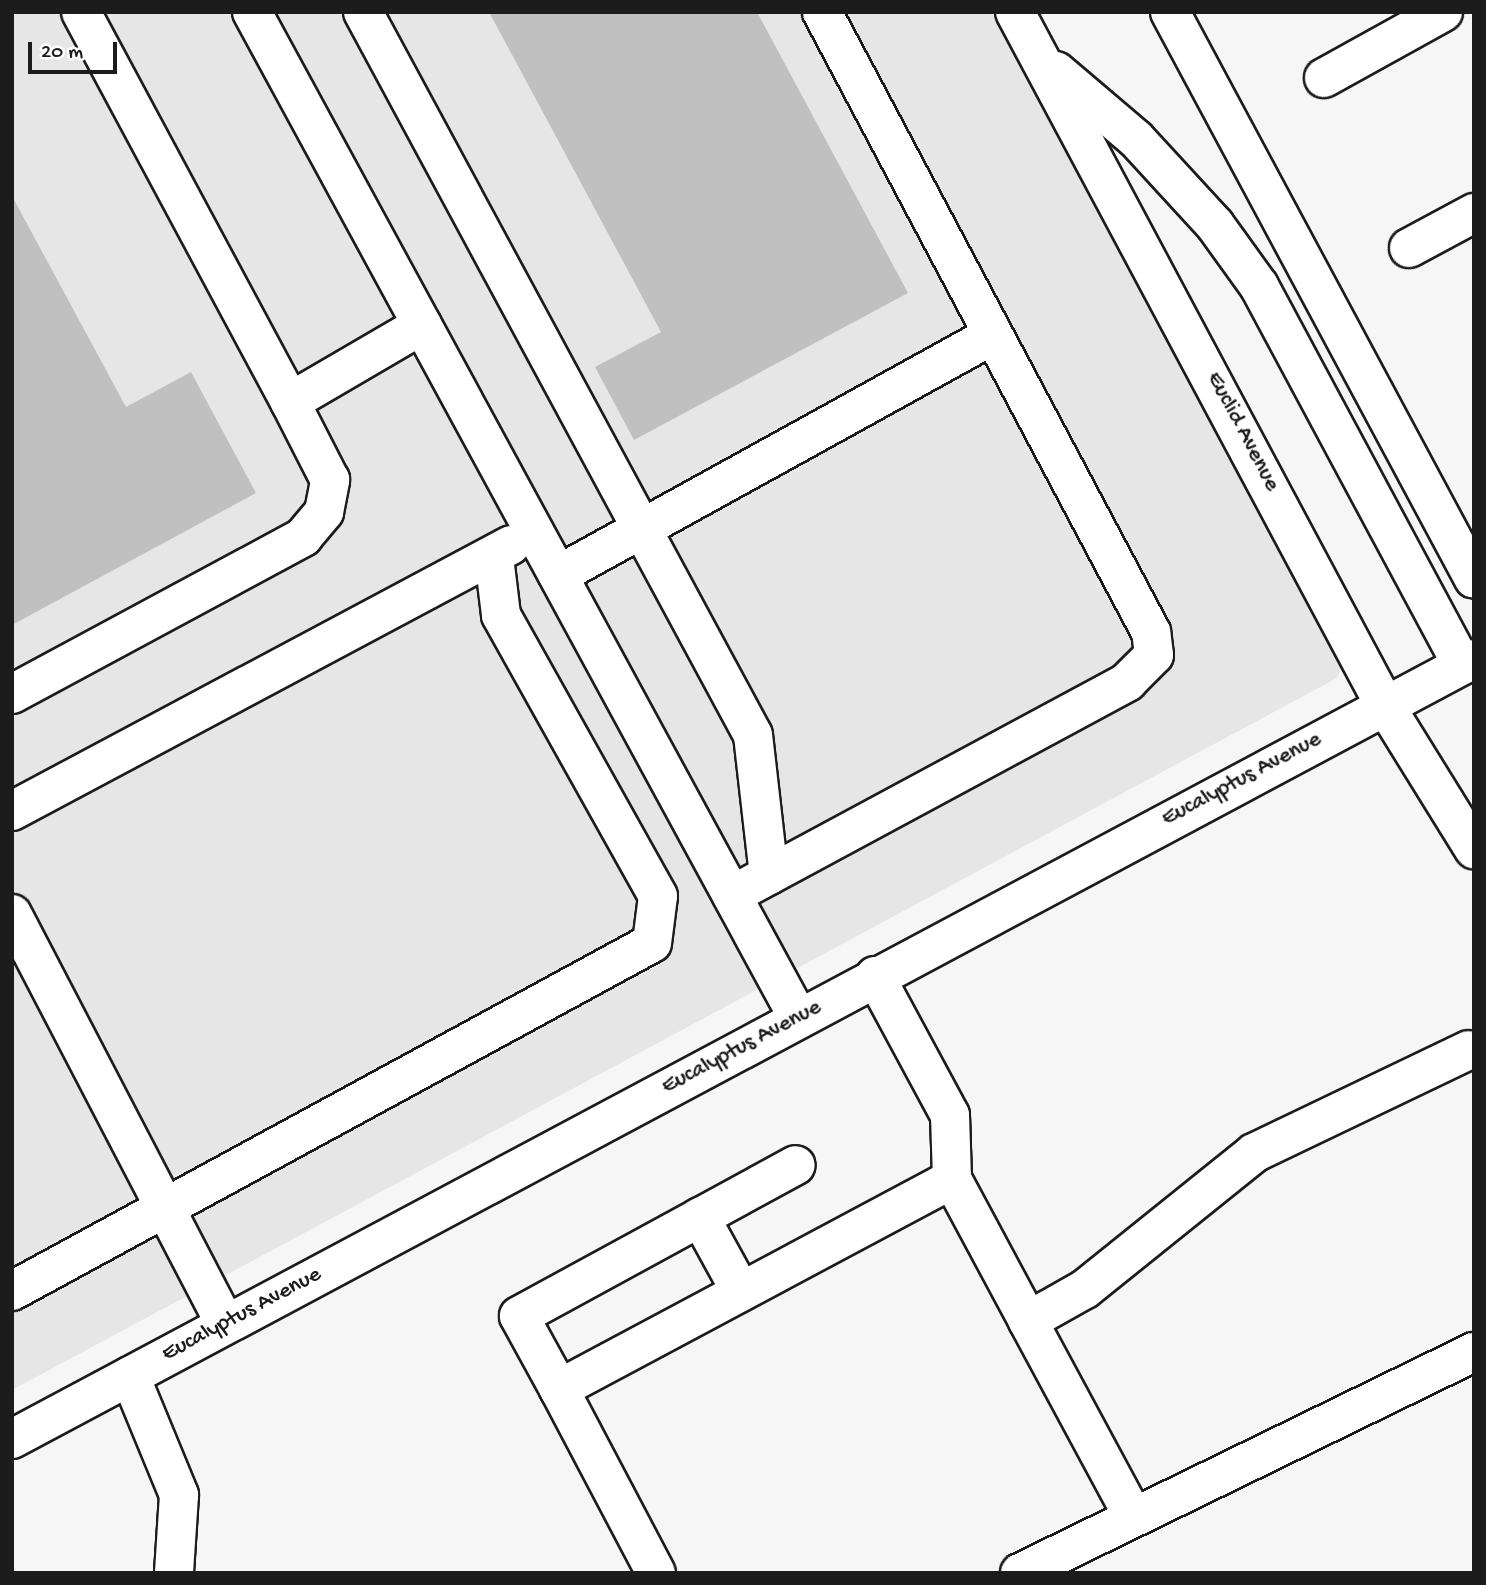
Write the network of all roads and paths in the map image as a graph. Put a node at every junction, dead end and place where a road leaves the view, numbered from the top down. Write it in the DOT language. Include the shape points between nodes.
graph roads {
  1 [pos="81,12"];
  2 [pos="252,12"];
  3 [pos="363,12"];
  4 [pos="822,12"];
  5 [pos="1015,12"];
  6 [pos="1170,12"];
  7 [pos="1443,12"];
  8 [pos="1038,56"];
  9 [pos="1324,78"];
  10 [pos="1474,213"];
  11 [pos="1409,247"];
  12 [pos="422,325"];
  13 [pos="993,335"];
  14 [pos="290,402"];
  15 [pos="640,526"];
  16 [pos="533,530"];
  17 [pos="494,557"];
  18 [pos="558,575"];
  19 [pos="1474,579"];
  20 [pos="1468,662"];
  21 [pos="12,694"];
  22 [pos="1384,704"];
  23 [pos="12,811"];
  24 [pos="1474,849"];
  25 [pos="769,875"];
  26 [pos="732,895"];
  27 [pos="12,914"];
  28 [pos="876,976"];
  29 [pos="798,1017"];
  30 [pos="1469,1050"];
  31 [pos="796,1165"];
  32 [pos="952,1179"];
  33 [pos="165,1208"];
  34 [pos="700,1217"];
  35 [pos="12,1291"];
  36 [pos="741,1292"];
  37 [pos="1028,1321"];
  38 [pos="225,1324"];
  39 [pos="1474,1352"];
  40 [pos="130,1376"];
  41 [pos="559,1389"];
  42 [pos="12,1439"];
  43 [pos="1132,1514"];
  44 [pos="174,1573"];
  45 [pos="656,1573"];
  46 [pos="1020,1573"];
  1 -- 14 [label="main road"];
  2 -- 12 [label="main road"];
  3 -- 15 [label="main road"];
  4 -- 13 [label="main road"];
  5 -- 8 [label="main road, Euclid Avenue"];
  6 -- 19 [label="main road"];
  7 -- 9 [label="main road"];
  8 -- 20 [label="main road" via="1136,139 1215,225 1259,286"];
  8 -- 22 [label="main road, Euclid Avenue"];
  10 -- 11 [label="main road"];
  12 -- 14 [label="main road"];
  12 -- 16 [label="main road"];
  13 -- 15 [label="main road"];
  13 -- 25 [label="main road" via="1151,632 1154,655 1127,682"];
  14 -- 21 [label="main road" via="330,480 324,512 303,537"];
  15 -- 18 [label="main road"];
  15 -- 25 [label="main road" via="753,735"];
  16 -- 17 [label="main road"];
  16 -- 18 [label="main road"];
  17 -- 23 [label="main road"];
  17 -- 33 [label="main road" via="501,615 658,896 659,922 652,943"];
  18 -- 26 [label="main road"];
  20 -- 22 [label="main road, Eucalyptus Avenue"];
  22 -- 24 [label="main road, Euclid Avenue"];
  22 -- 28 [label="main road, Eucalyptus Avenue"];
  25 -- 26 [label="main road"];
  26 -- 29 [label="main road"];
  27 -- 33 [label="main road"];
  28 -- 29 [label="main road, Eucalyptus Avenue"];
  28 -- 32 [label="main road" via="950,1115"];
  29 -- 38 [label="main road, Eucalyptus Avenue"];
  30 -- 37 [label="main road" via="1254,1153 1085,1289"];
  31 -- 34 [label="main road"];
  32 -- 36 [label="main road"];
  32 -- 37 [label="main road"];
  33 -- 35 [label="main road"];
  33 -- 38 [label="main road"];
  34 -- 36 [label="main road"];
  34 -- 41 [label="main road" via="519,1315"];
  36 -- 41 [label="main road"];
  37 -- 43 [label="main road"];
  38 -- 40 [label="main road, Eucalyptus Avenue"];
  39 -- 43 [label="main road" via="1196,1488"];
  40 -- 42 [label="main road, Eucalyptus Avenue"];
  40 -- 44 [label="main road" via="179,1495"];
  41 -- 45 [label="main road"];
  43 -- 46 [label="main road"];
}
